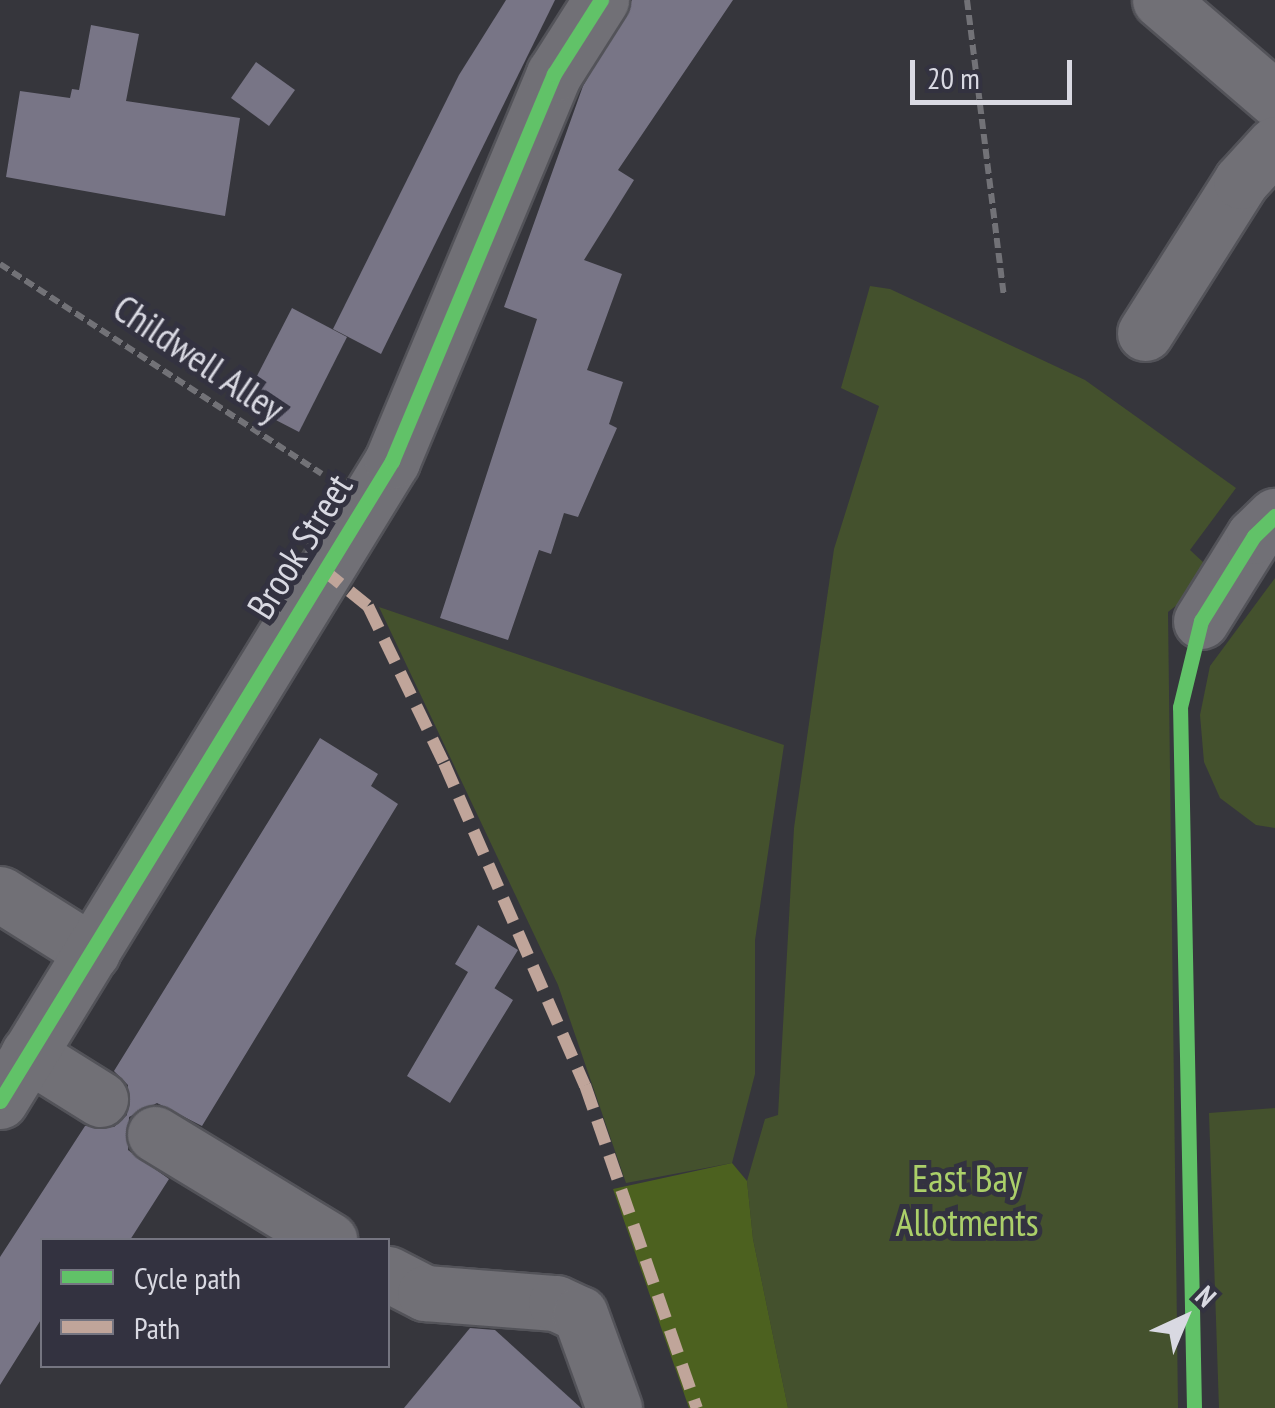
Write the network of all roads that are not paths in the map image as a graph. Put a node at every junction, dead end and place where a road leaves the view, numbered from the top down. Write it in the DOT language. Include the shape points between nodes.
graph roads {
  1 [pos="601,0"];
  2 [pos="1160,0"];
  3 [pos="1275,99"];
  4 [pos="1275,144"];
  5 [pos="1145,334"];
  6 [pos="1275,516"];
  7 [pos="1202,621"];
  8 [pos="0,894"];
  9 [pos="92,952"];
  10 [pos="28,1054"];
  11 [pos="100,1098"];
  12 [pos="0,1100"];
  13 [pos="155,1134"];
  14 [pos="325,1238"];
  15 [pos="390,1275"];
  16 [pos="614,1408"];
  1 -- 9 [label="street, Brook Street" via="554,74 392,461"];
  2 -- 3 [label="street"];
  4 -- 5 [label="street" via="1242,181"];
  6 -- 7 [label="street" via="1254,536"];
  8 -- 9 [label="street"];
  9 -- 10 [label="street, Brook Street"];
  10 -- 11 [label="street"];
  10 -- 12 [label="street, Brook Street"];
  13 -- 14 [label="street"];
  15 -- 16 [label="street" via="425,1293 556,1304 580,1314"];
}
